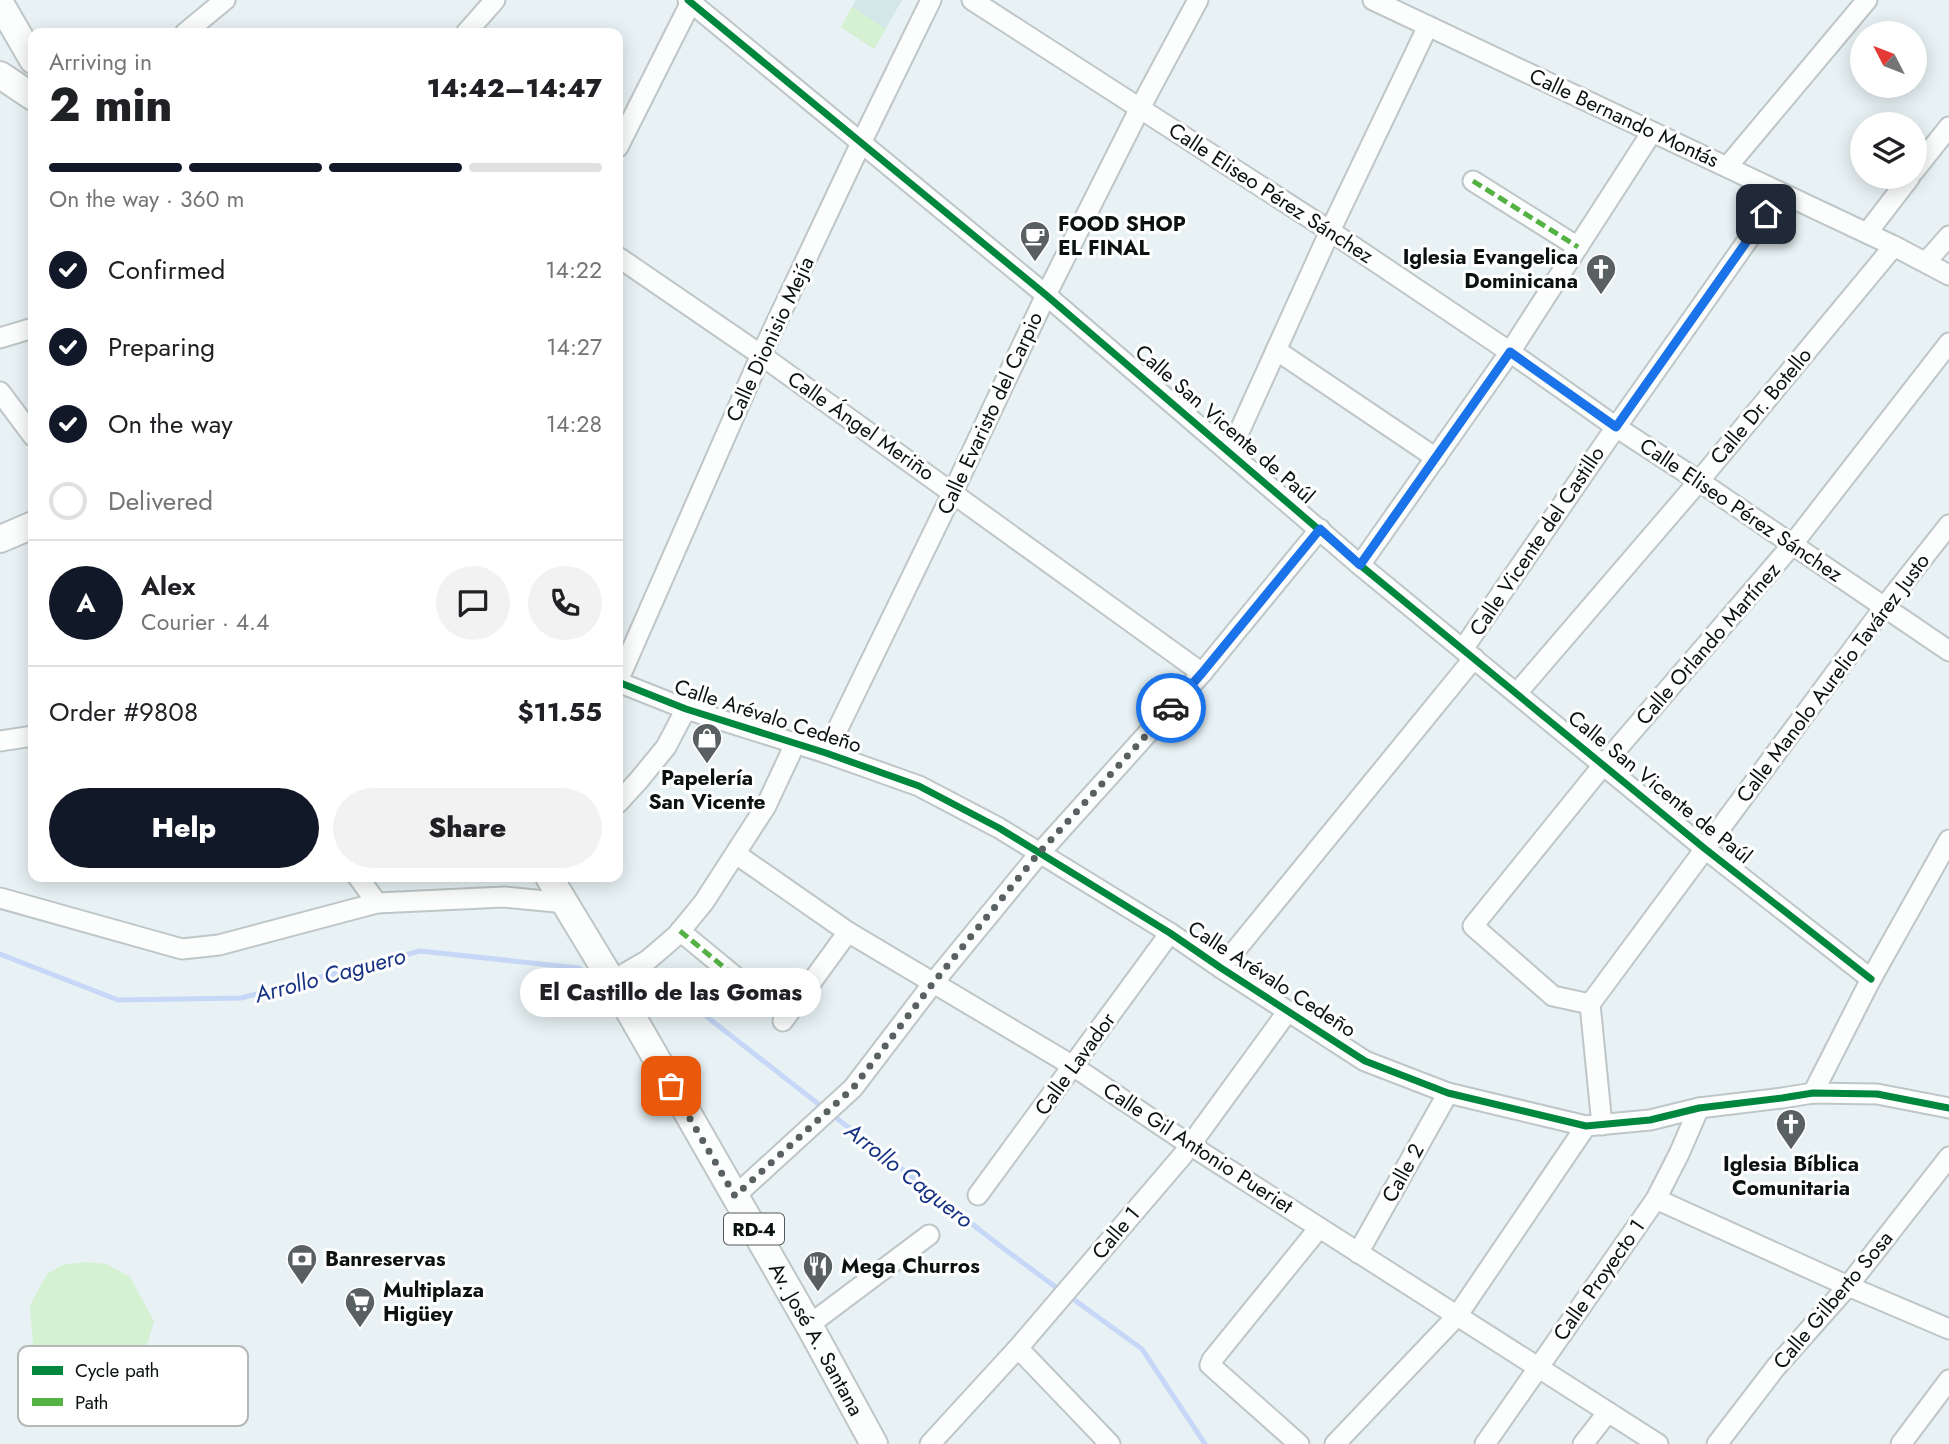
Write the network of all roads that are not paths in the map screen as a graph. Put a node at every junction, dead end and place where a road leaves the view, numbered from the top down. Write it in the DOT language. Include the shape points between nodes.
graph roads {
  1 [pos="225,0"];
  2 [pos="495,0"];
  3 [pos="932,0"];
  4 [pos="972,0"];
  5 [pos="1198,0"];
  6 [pos="1373,0"];
  7 [pos="1867,0"];
  8 [pos="690,1"];
  9 [pos="0,3"];
  10 [pos="1428,26"];
  11 [pos="191,28"];
  12 [pos="470,28"];
  13 [pos="28,51"];
  14 [pos="0,75"];
  15 [pos="28,94"];
  16 [pos="1140,108"];
  17 [pos="1949,127"];
  18 [pos="1652,132"];
  19 [pos="623,137"];
  20 [pos="861,143"];
  21 [pos="1927,155"];
  22 [pos="1727,167"];
  23 [pos="1473,181"];
  24 [pos="1901,189"];
  25 [pos="1781,193"];
  26 [pos="1330,231"];
  27 [pos="1867,233"];
  28 [pos="1949,236"];
  29 [pos="1894,246"];
  30 [pos="1578,247"];
  31 [pos="623,260"];
  32 [pos="1926,262"];
  33 [pos="1949,275"];
  34 [pos="1046,295"];
  35 [pos="28,330"];
  36 [pos="0,338"];
  37 [pos="1949,342"];
  38 [pos="1276,350"];
  39 [pos="1510,352"];
  40 [pos="761,355"];
  41 [pos="0,392"];
  42 [pos="1616,427"];
  43 [pos="28,429"];
  44 [pos="1230,452"];
  45 [pos="1436,458"];
  46 [pos="1699,481"];
  47 [pos="953,492"];
  48 [pos="1949,525"];
  49 [pos="28,527"];
  50 [pos="1320,529"];
  51 [pos="0,539"];
  52 [pos="1792,545"];
  53 [pos="1360,565"];
  54 [pos="1885,606"];
  55 [pos="1949,651"];
  56 [pos="1469,654"];
  57 [pos="623,671"];
  58 [pos="1202,673"];
  59 [pos="623,684"];
  60 [pos="1517,694"];
  61 [pos="686,709"];
  62 [pos="28,737"];
  63 [pos="0,741"];
  64 [pos="795,744"];
  65 [pos="826,753"];
  66 [pos="1604,764"];
  67 [pos="623,798"];
  68 [pos="1949,842"];
  69 [pos="1704,848"];
  70 [pos="736,854"];
  71 [pos="1038,854"];
  72 [pos="362,882"];
  73 [pos="552,882"];
  74 [pos="0,898"];
  75 [pos="377,903"];
  76 [pos="565,903"];
  77 [pos="680,930"];
  78 [pos="848,932"];
  79 [pos="1170,933"];
  80 [pos="1221,968"];
  81 [pos="737,978"];
  82 [pos="1871,979"];
  83 [pos="934,982"];
  84 [pos="613,983"];
  85 [pos="1590,1004"];
  86 [pos="1288,1011"];
  87 [pos="783,1021"];
  88 [pos="1073,1066"];
  89 [pos="1448,1093"];
  90 [pos="1813,1093"];
  91 [pos="1699,1108"];
  92 [pos="1949,1108"];
  93 [pos="1594,1126"];
  94 [pos="1190,1144"];
  95 [pos="1949,1157"];
  96 [pos="978,1195"];
  97 [pos="735,1196"];
  98 [pos="1656,1199"];
  99 [pos="1320,1228"];
  100 [pos="929,1236"];
  101 [pos="1358,1252"];
  102 [pos="1848,1286"];
  103 [pos="1457,1316"];
  104 [pos="809,1325"];
  105 [pos="1949,1329"];
  106 [pos="1018,1348"];
  107 [pos="1538,1367"];
  108 [pos="1949,1380"];
  109 [pos="1608,1412"];
  110 [pos="874,1444"];
  111 [pos="930,1444"];
  112 [pos="1110,1444"];
  113 [pos="1299,1444"];
  114 [pos="1335,1444"];
  115 [pos="1485,1444"];
  116 [pos="1583,1444"];
  117 [pos="1658,1444"];
  118 [pos="1717,1444"];
  119 [pos="1901,1444"];
  1 -- 11 [label="street"];
  2 -- 12 [label="street"];
  3 -- 20 [label="street, Calle Dionisio Mejía"];
  4 -- 16 [label="street, Calle Eliseo Pérez Sánchez"];
  5 -- 16 [label="street, Calle Evaristo del Carpio"];
  6 -- 10 [label="street, Calle Bernando Montás"];
  7 -- 22 [label="street"];
  8 -- 19 [label="street"];
  8 -- 20 [label="street, Calle San Vicente de Paúl"];
  9 -- 13 [label="main road"];
  10 -- 18 [label="street, Calle Bernando Montás"];
  10 -- 26 [label="street"];
  14 -- 15 [label="main road"];
  16 -- 26 [label="street, Calle Eliseo Pérez Sánchez"];
  16 -- 34 [label="street, Calle Evaristo del Carpio"];
  17 -- 21 [label="street"];
  18 -- 22 [label="street, Calle Bernando Montás"];
  18 -- 30 [label="street"];
  20 -- 34 [label="street, Calle San Vicente de Paúl"];
  20 -- 40 [label="street, Calle Dionisio Mejía"];
  22 -- 25 [label="street, Calle Bernando Montás"];
  23 -- 30 [label="street"];
  24 -- 27 [label="street"];
  25 -- 27 [label="street, Calle Bernando Montás"];
  25 -- 42 [label="street, Calle Vicente del Castillo"];
  26 -- 38 [label="street"];
  26 -- 39 [label="street, Calle Eliseo Pérez Sánchez"];
  27 -- 29 [label="street, Calle Bernando Montás"];
  28 -- 32 [label="street"];
  29 -- 32 [label="street, Calle Bernando Montás"];
  29 -- 46 [label="street, Calle Dr. Botello"];
  30 -- 39 [label="street"];
  31 -- 40 [label="street, Calle Ángel Meriño"];
  32 -- 33 [label="street, Calle Bernando Montás"];
  34 -- 44 [label="street, Calle San Vicente de Paúl"];
  34 -- 47 [label="street, Calle Evaristo del Carpio"];
  35 -- 36 [label="street"];
  37 -- 52 [label="street, Calle Orlando Martínez"];
  38 -- 44 [label="street"];
  38 -- 45 [label="street"];
  39 -- 42 [label="street, Calle Eliseo Pérez Sánchez"];
  39 -- 45 [label="street"];
  40 -- 47 [label="street, Calle Ángel Meriño"];
  40 -- 57 [label="street, Calle Dionisio Mejía"];
  41 -- 43 [label="street"];
  42 -- 46 [label="street, Calle Eliseo Pérez Sánchez"];
  42 -- 56 [label="street, Calle Vicente del Castillo"];
  44 -- 50 [label="street, Calle San Vicente de Paúl"];
  45 -- 53 [label="street"];
  46 -- 52 [label="street, Calle Eliseo Pérez Sánchez"];
  46 -- 60 [label="street, Calle Dr. Botello"];
  47 -- 58 [label="street, Calle Ángel Meriño"];
  47 -- 65 [label="street, Calle Evaristo del Carpio"];
  48 -- 54 [label="street, Calle Manolo Aurelio Tavárez Justo"];
  49 -- 51 [label="main road"];
  50 -- 53 [label="street, Calle San Vicente de Paúl"];
  50 -- 58 [label="street"];
  52 -- 54 [label="street, Calle Eliseo Pérez Sánchez"];
  52 -- 66 [label="street, Calle Orlando Martínez"];
  53 -- 56 [label="street, Calle San Vicente de Paúl"];
  54 -- 55 [label="street, Calle Eliseo Pérez Sánchez"];
  54 -- 69 [label="street, Calle Manolo Aurelio Tavárez Justo"];
  56 -- 60 [label="street, Calle San Vicente de Paúl"];
  56 -- 80 [label="street, Calle Vicente del Castillo"];
  58 -- 71 [label="street"];
  59 -- 61 [label="street, Calle Arévalo Cedeño"];
  60 -- 66 [label="street, Calle San Vicente de Paúl"];
  61 -- 64 [label="street, Calle Arévalo Cedeño"];
  61 -- 67 [label="street" via="666,747"];
  62 -- 63 [label="street"];
  64 -- 65 [label="street, Calle Arévalo Cedeño"];
  64 -- 70 [label="street" via="766,806"];
  65 -- 71 [label="street, Calle Arévalo Cedeño" via="919,786"];
  66 -- 69 [label="street, Calle San Vicente de Paúl"];
  66 -- 85 [label="street, Calle Orlando Martínez" via="1473,926 1553,996"];
  68 -- 82 [label="street"];
  69 -- 82 [label="street, Calle San Vicente de Paúl"];
  69 -- 85 [label="street, Calle Manolo Aurelio Tavárez Justo"];
  70 -- 77 [label="street"];
  70 -- 78 [label="street, Calle Gil Antonio Pueriet"];
  71 -- 79 [label="street, Calle Arévalo Cedeño"];
  71 -- 83 [label="street"];
  72 -- 75 [label="street"];
  73 -- 76 [label="main road, RD-4"];
  74 -- 75 [label="street" via="182,949 219,945"];
  75 -- 76 [label="street" via="504,897"];
  76 -- 84 [label="main road, RD-4"];
  77 -- 81 [label="street"];
  77 -- 84 [label="street" via="648,960"];
  78 -- 83 [label="street, Calle Gil Antonio Pueriet"];
  78 -- 87 [label="street"];
  79 -- 80 [label="street, Calle Arévalo Cedeño"];
  79 -- 88 [label="street, Calle Lavador"];
  80 -- 86 [label="street, Calle Arévalo Cedeño"];
  82 -- 90 [label="street"];
  83 -- 88 [label="street, Calle Gil Antonio Pueriet"];
  83 -- 97 [label="street" via="853,1088"];
  84 -- 97 [label="main road, Av. José A. Santana / RD-4"];
  85 -- 93 [label="street"];
  86 -- 89 [label="street, Calle Arévalo Cedeño" via="1365,1061"];
  86 -- 94 [label="street, Calle 1"];
  88 -- 94 [label="street, Calle Gil Antonio Pueriet"];
  88 -- 96 [label="street, Calle Lavador"];
  89 -- 93 [label="street, Calle Arévalo Cedeño"];
  89 -- 101 [label="street, Calle 2"];
  90 -- 91 [label="street, Calle Arévalo Cedeño"];
  90 -- 92 [label="street, Calle Arévalo Cedeño" via="1877,1094"];
  91 -- 93 [label="street, Calle Arévalo Cedeño" via="1650,1120"];
  91 -- 98 [label="street, Calle Proyecto 1"];
  93 -- 103 [label="street"];
  94 -- 99 [label="street, Calle Gil Antonio Pueriet"];
  94 -- 106 [label="street, Calle 1"];
  95 -- 102 [label="street, Calle Gilberto Sosa"];
  97 -- 104 [label="main road, Av. José A. Santana / RD-4"];
  98 -- 102 [label="street"];
  98 -- 107 [label="street, Calle Proyecto 1"];
  99 -- 101 [label="street, Calle Gil Antonio Pueriet"];
  99 -- 113 [label="street" via="1210,1365"];
  100 -- 104 [label="street"];
  101 -- 103 [label="street, Calle Gil Antonio Pueriet"];
  102 -- 105 [label="street"];
  102 -- 118 [label="street, Calle Gilberto Sosa" via="1776,1367"];
  103 -- 107 [label="street, Calle Gil Antonio Pueriet"];
  103 -- 114 [label="street"];
  104 -- 110 [label="main road, Av. José A. Santana / RD-4"];
  106 -- 111 [label="street, Calle 1"];
  106 -- 112 [label="street"];
  107 -- 109 [label="street, Calle Gil Antonio Pueriet"];
  107 -- 115 [label="street, Calle Proyecto 1"];
  108 -- 119 [label="street"];
  109 -- 116 [label="street"];
  109 -- 117 [label="street, Calle Gil Antonio Pueriet"];
}
